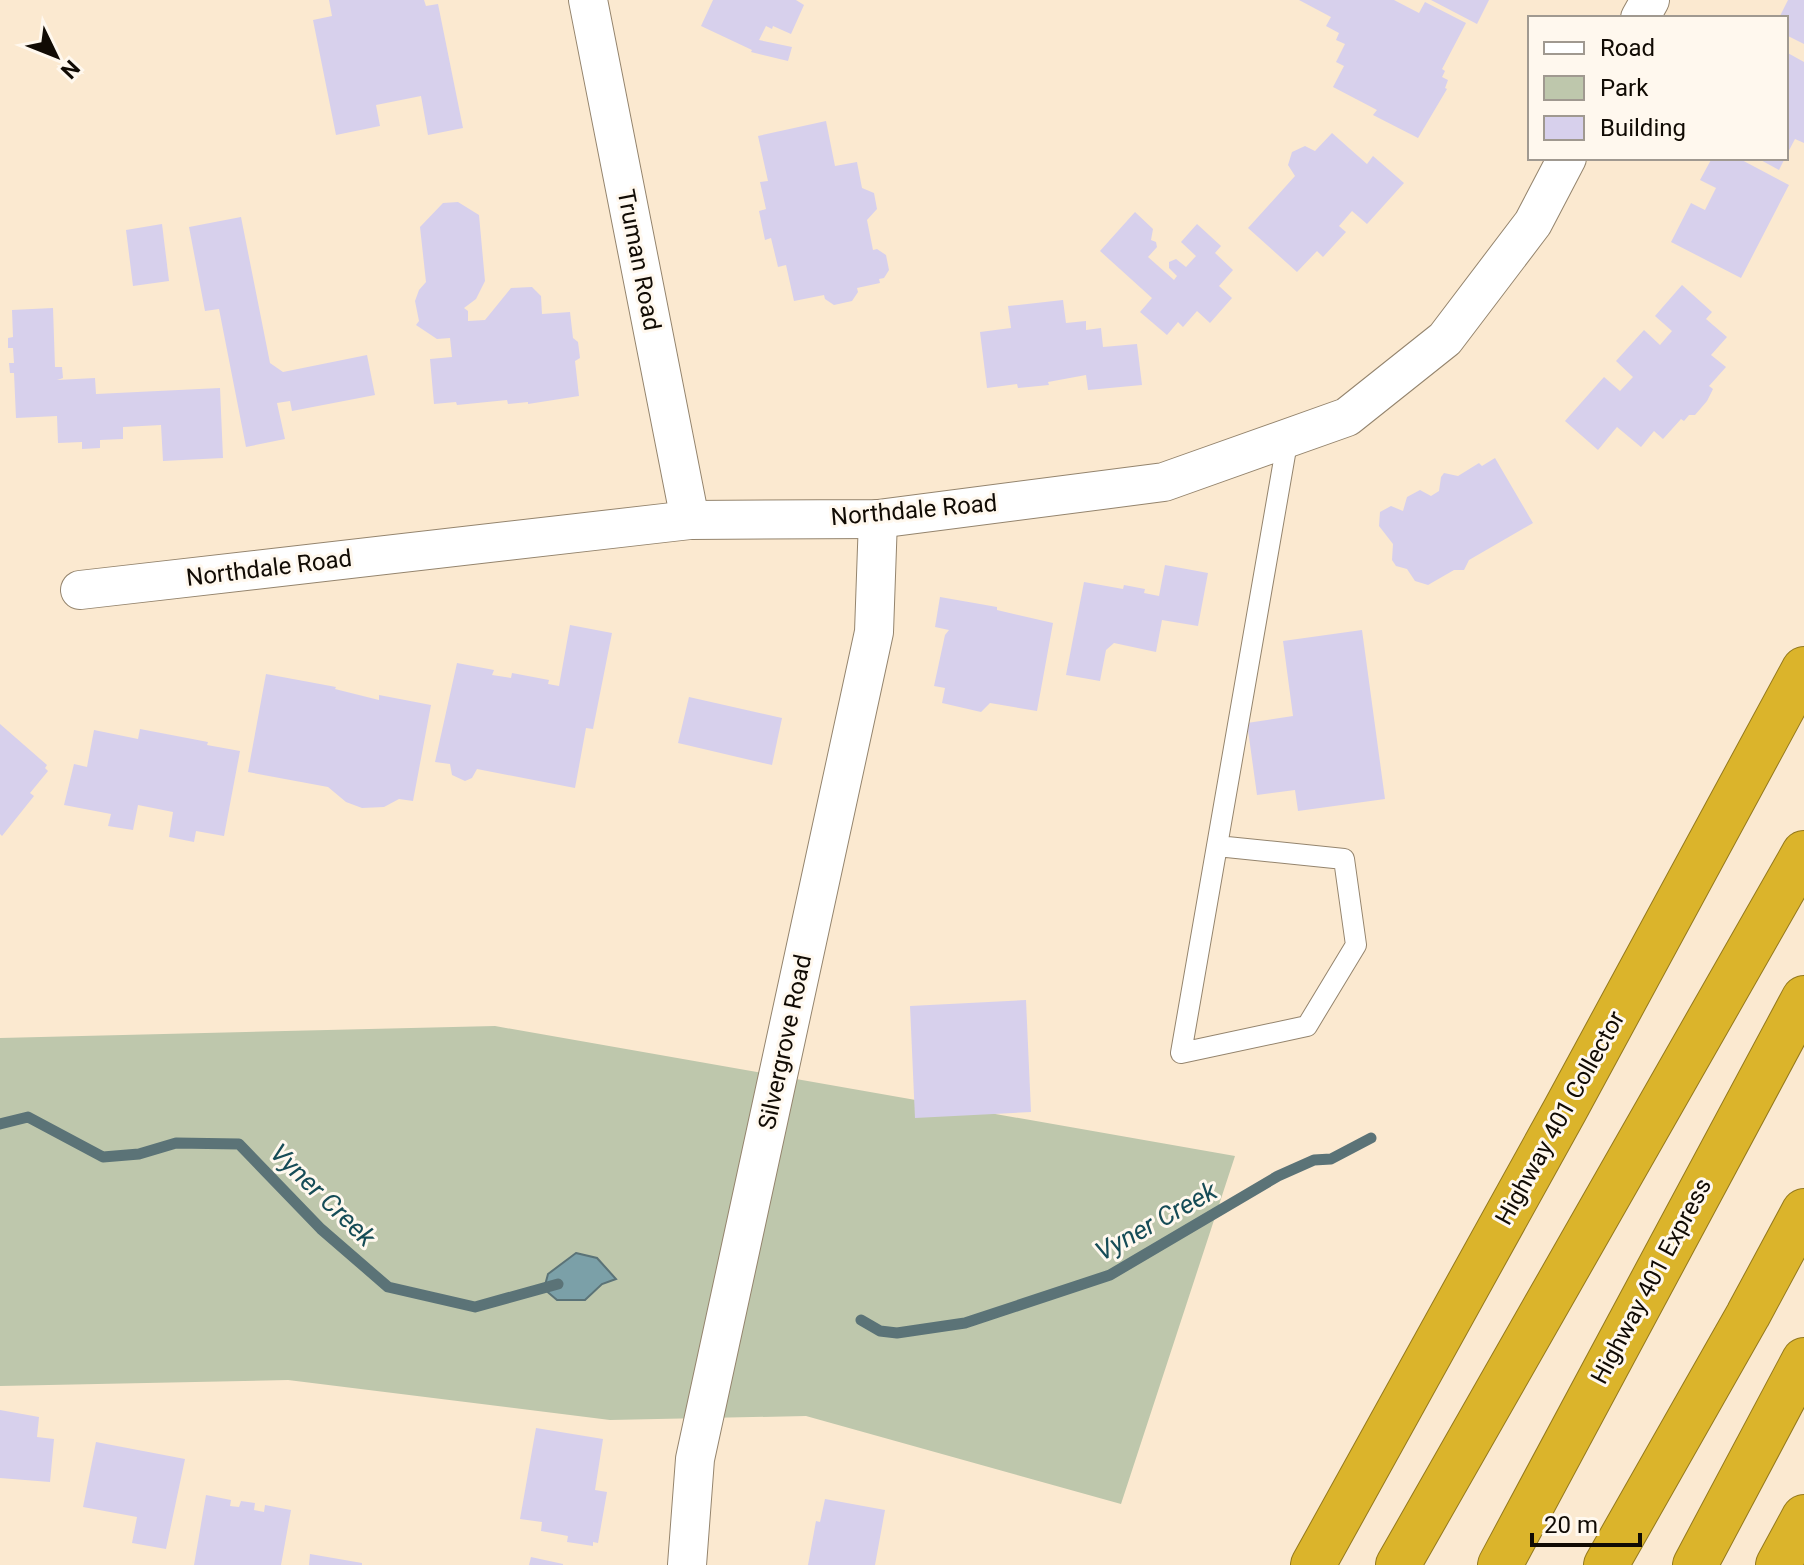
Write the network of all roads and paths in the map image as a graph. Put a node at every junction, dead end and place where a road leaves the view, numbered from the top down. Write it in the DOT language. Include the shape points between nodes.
graph roads {
  1 [pos="588,0"];
  2 [pos="1566,160"];
  3 [pos="1288,437"];
  4 [pos="878,519"];
  5 [pos="690,520"];
  6 [pos="80,590"];
  7 [pos="1804,669"];
  8 [pos="1217,846"];
  9 [pos="1804,853"];
  10 [pos="1804,998"];
  11 [pos="1804,1211"];
  12 [pos="1804,1360"];
  13 [pos="1804,1517"];
  14 [pos="687,1565"];
  15 [pos="1313,1565"];
  16 [pos="1398,1565"];
  17 [pos="1500,1565"];
  18 [pos="1606,1565"];
  19 [pos="1695,1565"];
  20 [pos="1778,1565"];
  1 -- 5 [label="street, Truman Road"];
  2 -- 3 [label="street, Northdale Road" via="1533,223 1445,339 1347,417"];
  3 -- 4 [label="street, Northdale Road" via="1164,482"];
  3 -- 8 [label="lane"];
  4 -- 5 [label="street, Northdale Road"];
  4 -- 14 [label="street, Silvergrove Road" via="874,632 695,1459"];
  5 -- 6 [label="street, Northdale Road"];
  7 -- 15 [label="highway, Highway 401 Collector"];
  8 -- 8 [label="lane" via="1184,1038 1181,1053 1307,1026 1356,945 1344,859"];
  9 -- 16 [label="highway"];
  10 -- 17 [label="highway, Highway 401 Express"];
  11 -- 18 [label="highway"];
  12 -- 19 [label="highway"];
  13 -- 20 [label="highway"];
}
